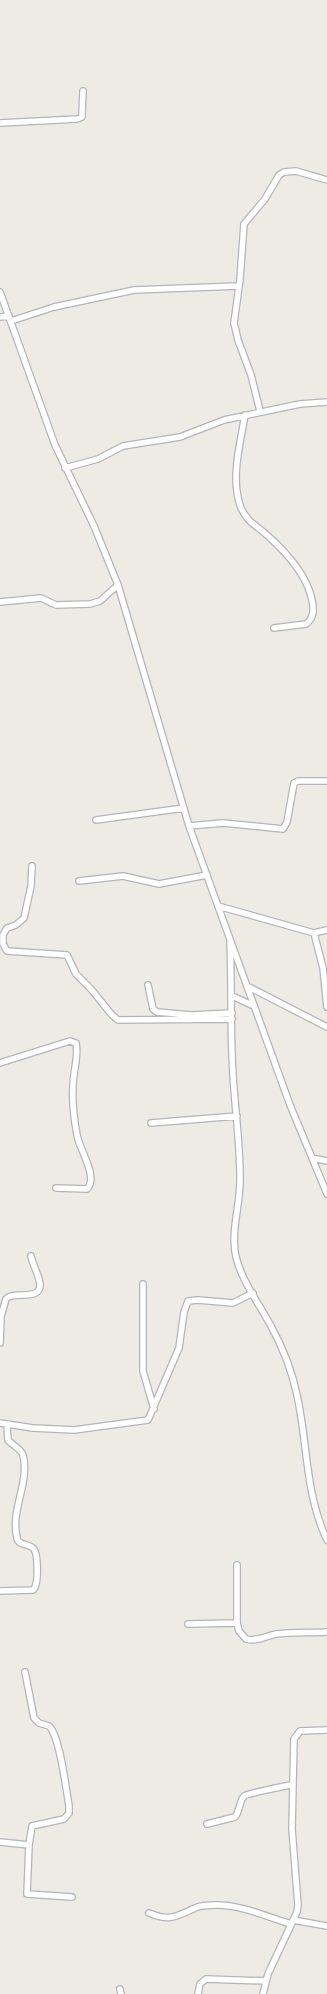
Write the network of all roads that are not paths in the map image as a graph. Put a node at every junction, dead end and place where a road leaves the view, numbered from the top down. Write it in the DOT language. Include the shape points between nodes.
graph roads {
  1 [pos="83,91"];
  2 [pos="0,123"];
  3 [pos="327,180"];
  4 [pos="238,286"];
  5 [pos="0,292"];
  6 [pos="0,317"];
  7 [pos="10,318"];
  8 [pos="327,402"];
  9 [pos="260,411"];
  10 [pos="244,415"];
  11 [pos="65,468"];
  12 [pos="118,585"];
  13 [pos="0,602"];
  14 [pos="274,628"];
  15 [pos="327,781"];
  16 [pos="184,808"];
  17 [pos="96,820"];
  18 [pos="189,826"];
  19 [pos="32,866"];
  20 [pos="207,875"];
  21 [pos="79,881"];
  22 [pos="218,906"];
  23 [pos="327,930"];
  24 [pos="314,933"];
  25 [pos="230,935"];
  26 [pos="148,985"];
  27 [pos="247,986"];
  28 [pos="232,996"];
  29 [pos="254,1006"];
  30 [pos="327,1008"];
  31 [pos="232,1016"];
  32 [pos="327,1027"];
  33 [pos="0,1063"];
  34 [pos="237,1116"];
  35 [pos="151,1123"];
  36 [pos="312,1158"];
  37 [pos="327,1162"];
  38 [pos="56,1188"];
  39 [pos="327,1194"];
  40 [pos="31,1256"];
  41 [pos="143,1284"];
  42 [pos="253,1293"];
  43 [pos="0,1343"];
  44 [pos="154,1409"];
  45 [pos="0,1423"];
  46 [pos="7,1424"];
  47 [pos="327,1540"];
  48 [pos="237,1565"];
  49 [pos="0,1591"];
  50 [pos="188,1624"];
  51 [pos="237,1624"];
  52 [pos="327,1632"];
  53 [pos="25,1672"];
  54 [pos="327,1730"];
  55 [pos="291,1785"];
  56 [pos="207,1824"];
  57 [pos="0,1842"];
  58 [pos="29,1845"];
  59 [pos="72,1897"];
  60 [pos="149,1913"];
  61 [pos="292,1922"];
  62 [pos="327,1926"];
  63 [pos="266,1981"];
  64 [pos="198,1994"];
  65 [pos="263,1994"];
  1 -- 2 [label="street" via="82,116 77,119"];
  3 -- 4 [label="street" via="290,170 279,175 265,199 244,224"];
  4 -- 7 [label="street" via="134,290"];
  4 -- 9 [label="street" via="234,314 235,329 249,367"];
  5 -- 7 [label="street"];
  6 -- 7 [label="street"];
  7 -- 11 [label="street"];
  8 -- 9 [label="street"];
  9 -- 10 [label="street"];
  10 -- 11 [label="street" via="180,437 124,446 98,459"];
  10 -- 14 [label="street" via="235,486 240,506 248,520 271,538 302,574 311,593 314,608 313,617 306,624"];
  11 -- 12 [label="street" via="94,526"];
  12 -- 13 [label="street" via="100,601 90,604 56,605 41,598"];
  12 -- 16 [label="street"];
  15 -- 18 [label="street" via="294,783 287,822 283,829 223,823"];
  16 -- 17 [label="street"];
  16 -- 18 [label="street"];
  18 -- 20 [label="street"];
  19 -- 31 [label="street" via="31,886 24,918 7,928 2,935 7,951 67,955 76,974 118,1020"];
  20 -- 21 [label="street" via="159,884 123,876"];
  20 -- 22 [label="street"];
  22 -- 24 [label="street"];
  22 -- 25 [label="street"];
  23 -- 24 [label="street"];
  24 -- 30 [label="street" via="323,968"];
  25 -- 27 [label="street"];
  25 -- 28 [label="street"];
  26 -- 31 [label="street" via="153,1009 157,1012"];
  27 -- 29 [label="street"];
  27 -- 32 [label="street"];
  28 -- 29 [label="street"];
  28 -- 31 [label="street"];
  29 -- 36 [label="street"];
  31 -- 34 [label="street"];
  33 -- 38 [label="street" via="70,1041 76,1043 72,1087 79,1144 90,1169 90,1184 87,1189"];
  34 -- 35 [label="street"];
  34 -- 42 [label="street" via="240,1194 234,1248 238,1264"];
  36 -- 37 [label="street"];
  36 -- 39 [label="street"];
  40 -- 43 [label="street" via="40,1287 32,1295 12,1295 6,1298"];
  41 -- 44 [label="street" via="143,1371"];
  42 -- 44 [label="street" via="233,1303 198,1300 188,1302 184,1312 179,1348"];
  42 -- 47 [label="street" via="290,1368 303,1432 312,1499 317,1519"];
  44 -- 46 [label="street" via="148,1420 88,1429 61,1430"];
  45 -- 46 [label="street"];
  46 -- 49 [label="street" via="8,1440 22,1454 24,1463 16,1537 20,1543 32,1547 36,1554 37,1584 36,1588 29,1590"];
  48 -- 51 [label="street"];
  50 -- 51 [label="street"];
  51 -- 52 [label="street" via="242,1636 250,1640 274,1634"];
  53 -- 58 [label="street" via="34,1718 39,1723 49,1726 53,1732 69,1806 69,1813 64,1819 32,1826"];
  54 -- 55 [label="street" via="300,1731 296,1734 292,1747"];
  55 -- 56 [label="street" via="247,1795 235,1817"];
  55 -- 61 [label="street" via="298,1899 297,1912"];
  57 -- 58 [label="street"];
  58 -- 59 [label="street" via="27,1894"];
  60 -- 61 [label="street" via="175,1917 196,1907 219,1905"];
  61 -- 62 [label="street"];
  61 -- 63 [label="street"];
  63 -- 64 [label="street" via="206,1979 200,1984"];
  63 -- 65 [label="street"];
}
